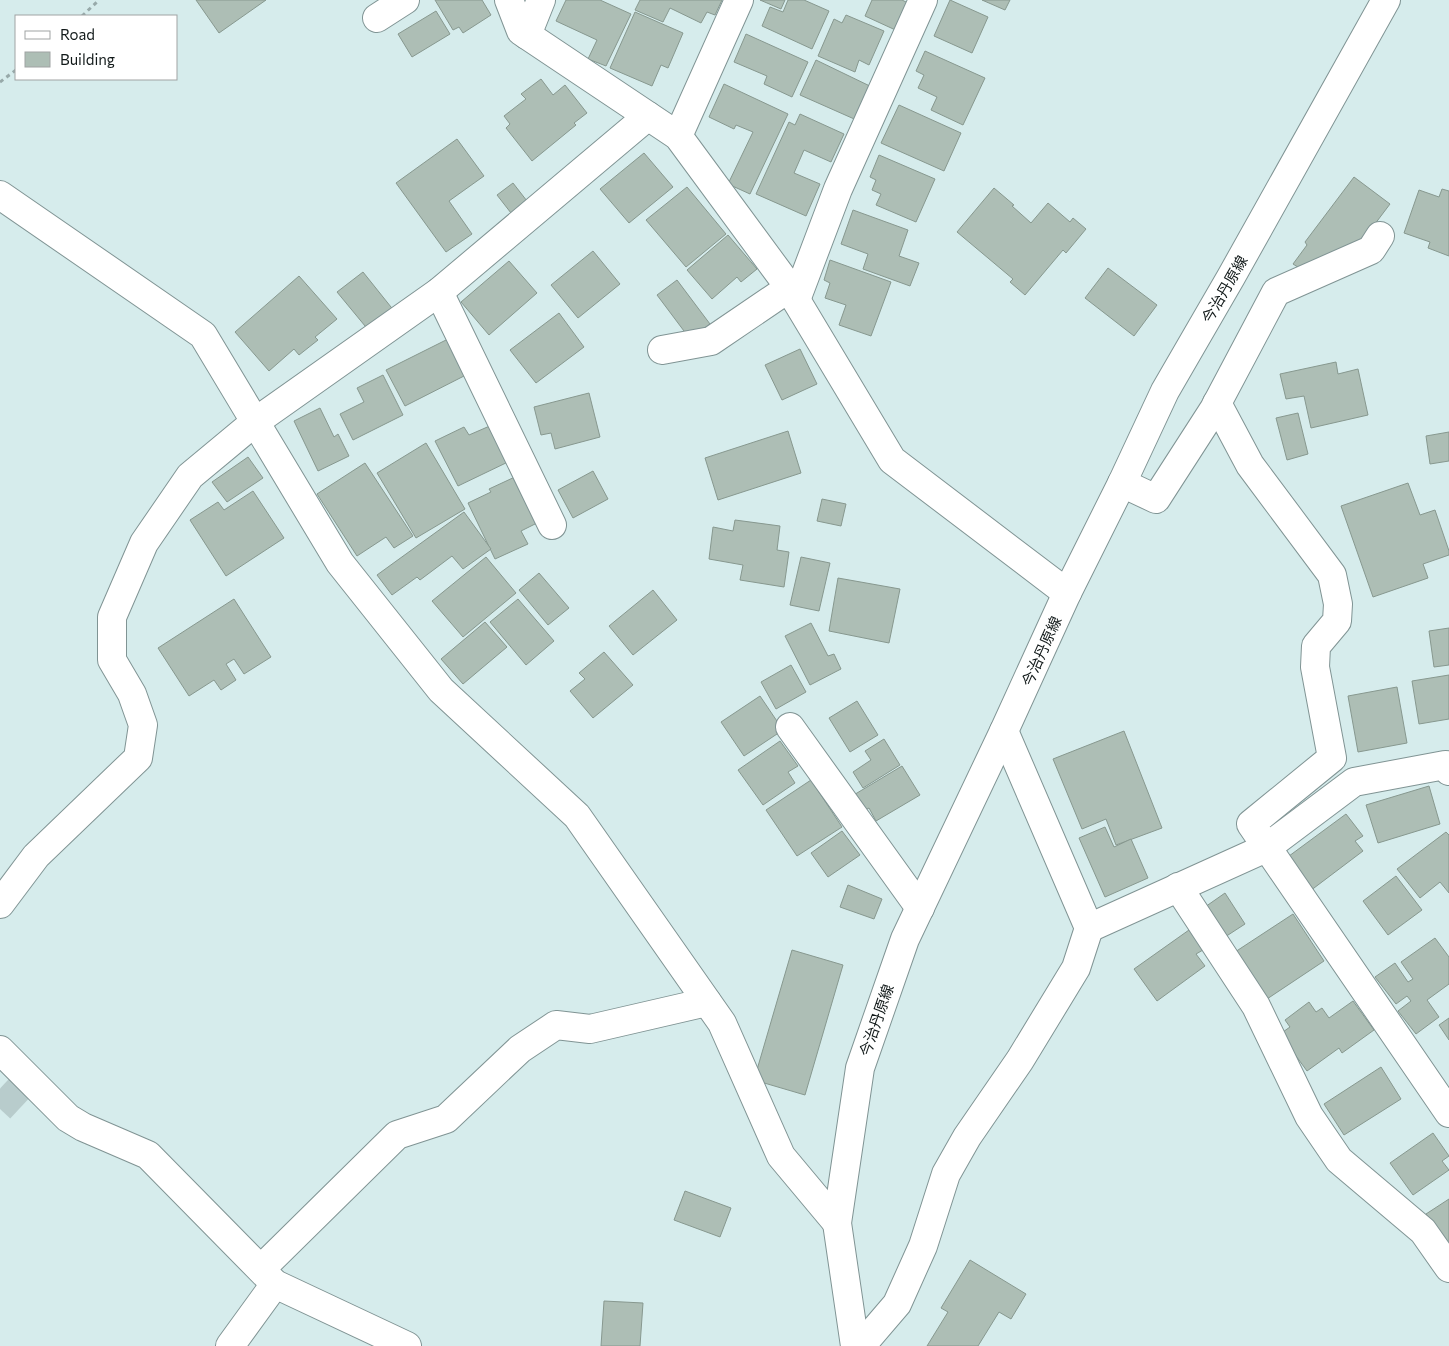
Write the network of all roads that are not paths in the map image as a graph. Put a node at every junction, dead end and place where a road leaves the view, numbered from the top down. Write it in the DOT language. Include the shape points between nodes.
graph roads {
  1 [pos="405,0"];
  2 [pos="509,0"];
  3 [pos="541,0"];
  4 [pos="739,0"];
  5 [pos="923,0"];
  6 [pos="1386,0"];
  7 [pos="377,18"];
  8 [pos="527,35"];
  9 [pos="648,116"];
  10 [pos="678,136"];
  11 [pos="0,195"];
  12 [pos="1380,236"];
  13 [pos="439,292"];
  14 [pos="792,294"];
  15 [pos="662,350"];
  16 [pos="1217,404"];
  17 [pos="255,422"];
  18 [pos="1122,483"];
  19 [pos="552,525"];
  20 [pos="1067,593"];
  21 [pos="790,727"];
  22 [pos="1004,731"];
  23 [pos="1448,766"];
  24 [pos="1266,848"];
  25 [pos="1178,887"];
  26 [pos="3,894"];
  27 [pos="920,908"];
  28 [pos="1090,928"];
  29 [pos="707,1002"];
  30 [pos="0,1050"];
  31 [pos="1449,1112"];
  32 [pos="837,1223"];
  33 [pos="1449,1268"];
  34 [pos="268,1277"];
  35 [pos="230,1346"];
  36 [pos="407,1346"];
  37 [pos="855,1346"];
  38 [pos="861,1346"];
  1 -- 7 [label="street"];
  2 -- 8 [label="street" via="521,31"];
  3 -- 8 [label="street"];
  4 -- 10 [label="street"];
  5 -- 14 [label="street"];
  6 -- 18 [label="street, 今治丹原線" via="1165,391"];
  8 -- 9 [label="street"];
  9 -- 10 [label="street"];
  9 -- 13 [label="street"];
  10 -- 14 [label="street"];
  11 -- 17 [label="street" via="203,335"];
  12 -- 16 [label="street" via="1371,250 1276,292"];
  13 -- 17 [label="street"];
  13 -- 19 [label="street"];
  14 -- 15 [label="street" via="711,341"];
  14 -- 20 [label="street" via="892,460"];
  16 -- 18 [label="street" via="1156,499"];
  16 -- 24 [label="street" via="1250,465 1332,575 1338,604 1337,621 1316,646 1315,667 1332,758 1251,824"];
  17 -- 26 [label="street" via="190,476 144,542 112,617 112,660 132,694 143,725 138,758 36,856"];
  17 -- 29 [label="street" via="340,563 441,690 577,816"];
  18 -- 20 [label="street, 今治丹原線"];
  20 -- 22 [label="street, 今治丹原線"];
  21 -- 27 [label="street"];
  22 -- 27 [label="street, 今治丹原線"];
  22 -- 28 [label="street"];
  23 -- 24 [label="street" via="1354,782"];
  24 -- 25 [label="street"];
  24 -- 31 [label="street"];
  25 -- 28 [label="street"];
  25 -- 33 [label="street" via="1256,1006 1309,1116 1339,1160 1423,1231"];
  27 -- 32 [label="street, 今治丹原線" via="905,939 860,1068"];
  28 -- 38 [label="street" via="1076,968 946,1174 923,1246 896,1304"];
  29 -- 32 [label="street" via="722,1023 781,1156"];
  29 -- 34 [label="street" via="590,1028 556,1025 520,1050 446,1118 397,1136"];
  30 -- 34 [label="street" via="68,1118 148,1155"];
  32 -- 37 [label="street, 今治丹原線"];
  34 -- 35 [label="street"];
  34 -- 36 [label="street"];
}
